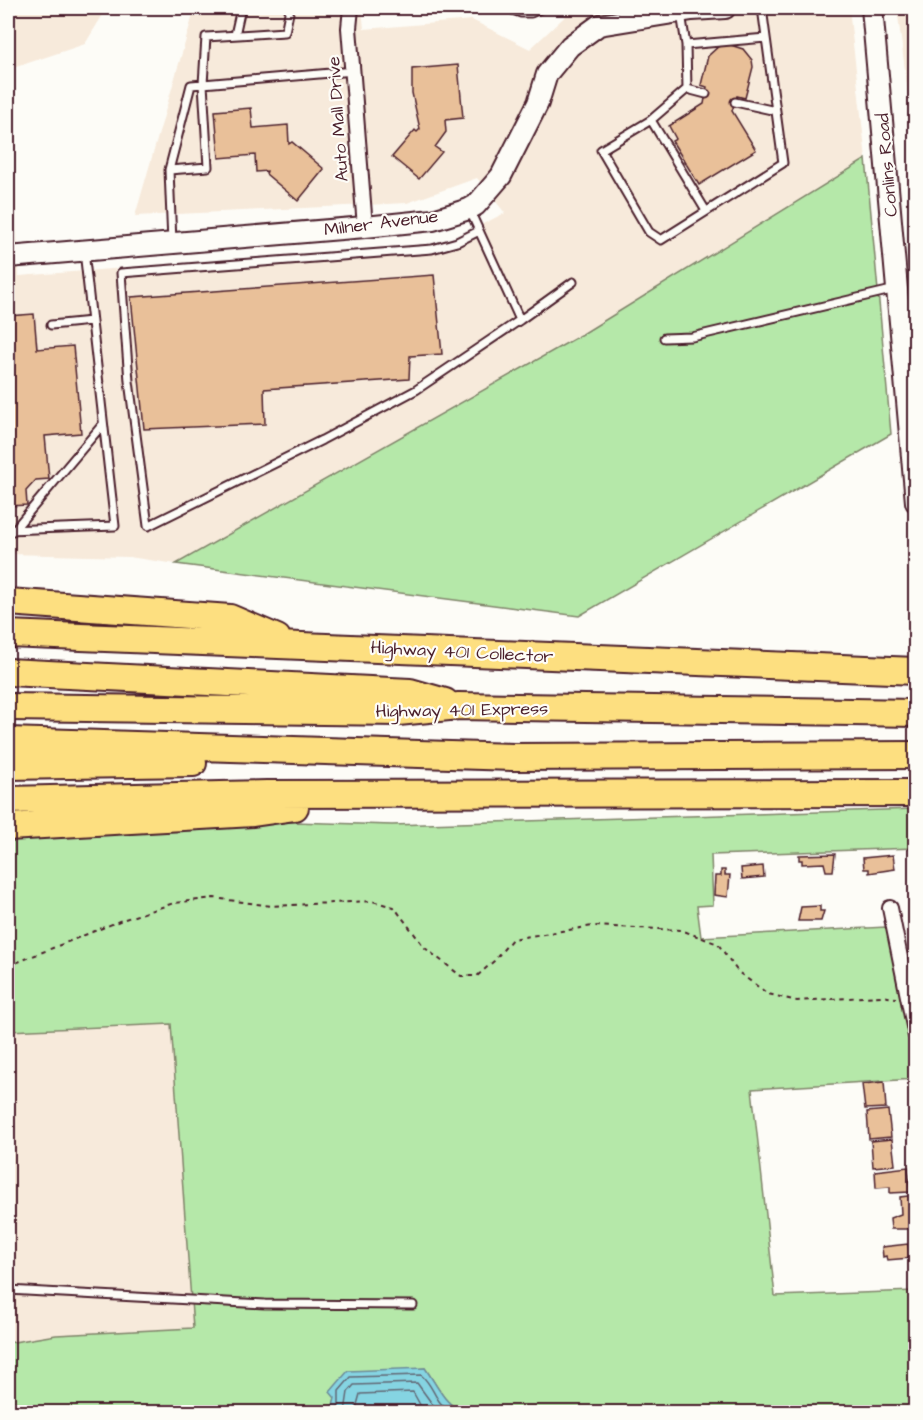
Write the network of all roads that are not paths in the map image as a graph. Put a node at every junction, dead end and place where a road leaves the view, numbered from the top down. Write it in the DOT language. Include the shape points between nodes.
graph roads {
  1 [pos="241,8"];
  2 [pos="290,8"];
  3 [pos="351,8"];
  4 [pos="507,8"];
  5 [pos="542,8"];
  6 [pos="724,8"];
  7 [pos="762,8"];
  8 [pos="872,8"];
  9 [pos="688,9"];
  10 [pos="521,10"];
  11 [pos="235,35"];
  12 [pos="766,38"];
  13 [pos="686,45"];
  14 [pos="354,71"];
  15 [pos="203,84"];
  16 [pos="687,89"];
  17 [pos="706,94"];
  18 [pos="735,102"];
  19 [pos="776,111"];
  20 [pos="651,120"];
  21 [pos="169,170"];
  22 [pos="469,209"];
  23 [pos="706,211"];
  24 [pos="365,227"];
  25 [pos="479,231"];
  26 [pos="172,242"];
  27 [pos="84,250"];
  28 [pos="8,257"];
  29 [pos="573,282"];
  30 [pos="897,289"];
  31 [pos="520,320"];
  32 [pos="91,321"];
  33 [pos="51,325"];
  34 [pos="664,338"];
  35 [pos="103,424"];
  36 [pos="913,432"];
  37 [pos="915,502"];
  38 [pos="10,530"];
  39 [pos="8,602"];
  40 [pos="8,634"];
  41 [pos="294,645"];
  42 [pos="915,671"];
  43 [pos="8,672"];
  44 [pos="459,706"];
  45 [pos="8,707"];
  46 [pos="915,713"];
  47 [pos="8,741"];
  48 [pos="915,755"];
  49 [pos="513,757"];
  50 [pos="8,766"];
  51 [pos="915,793"];
  52 [pos="381,796"];
  53 [pos="8,800"];
  54 [pos="8,827"];
  55 [pos="890,908"];
  56 [pos="915,1035"];
  57 [pos="8,1290"];
  58 [pos="413,1305"];
  1 -- 11 [label="lane"];
  2 -- 11 [label="lane" via="285,32"];
  3 -- 14 [label="street, Auto Mall Drive"];
  4 -- 10 [label="lane"];
  5 -- 10 [label="lane" via="531,13"];
  6 -- 9 [label="street, Milner Avenue"];
  7 -- 12 [label="lane"];
  8 -- 30 [label="street, Conlins Road"];
  9 -- 13 [label="lane"];
  9 -- 22 [label="street, Milner Avenue" via="599,25 570,46 547,74 538,103 501,176"];
  11 -- 15 [label="lane" via="206,37"];
  12 -- 13 [label="lane"];
  12 -- 19 [label="lane"];
  13 -- 16 [label="lane"];
  14 -- 15 [label="lane"];
  14 -- 24 [label="street, Auto Mall Drive"];
  15 -- 21 [label="lane" via="191,85"];
  15 -- 21 [label="lane" via="208,167"];
  16 -- 17 [label="lane"];
  16 -- 20 [label="lane"];
  18 -- 19 [label="lane"];
  19 -- 23 [label="lane" via="783,163"];
  20 -- 23 [label="lane"];
  20 -- 23 [label="lane" via="601,150 649,232 661,240"];
  21 -- 26 [label="lane"];
  22 -- 24 [label="street, Milner Avenue" via="433,220"];
  22 -- 25 [label="lane"];
  24 -- 26 [label="street, Milner Avenue"];
  25 -- 31 [label="lane"];
  25 -- 31 [label="lane" via="432,249 121,273 129,381 148,526 416,390"];
  26 -- 27 [label="street, Milner Avenue"];
  27 -- 28 [label="street, Milner Avenue"];
  27 -- 32 [label="lane"];
  29 -- 31 [label="lane"];
  30 -- 34 [label="lane" via="692,337"];
  30 -- 36 [label="street, Conlins Road"];
  32 -- 33 [label="lane"];
  32 -- 35 [label="lane"];
  35 -- 38 [label="lane"];
  35 -- 38 [label="lane" via="115,526"];
  36 -- 37 [label="street, Conlins Road"];
  39 -- 41 [label="highway" via="230,618"];
  40 -- 41 [label="highway, Highway 401 Collector"];
  41 -- 42 [label="highway, Highway 401 Collector"];
  43 -- 44 [label="highway" via="410,692"];
  44 -- 45 [label="highway, Highway 401 Express" via="398,712"];
  44 -- 46 [label="highway, Highway 401 Express"];
  47 -- 49 [label="highway"];
  48 -- 49 [label="highway"];
  49 -- 50 [label="highway"];
  51 -- 52 [label="highway"];
  52 -- 53 [label="highway" via="267,794"];
  52 -- 54 [label="highway" via="253,813"];
  55 -- 56 [label="street"];
  57 -- 58 [label="lane" via="265,1304"];
}
